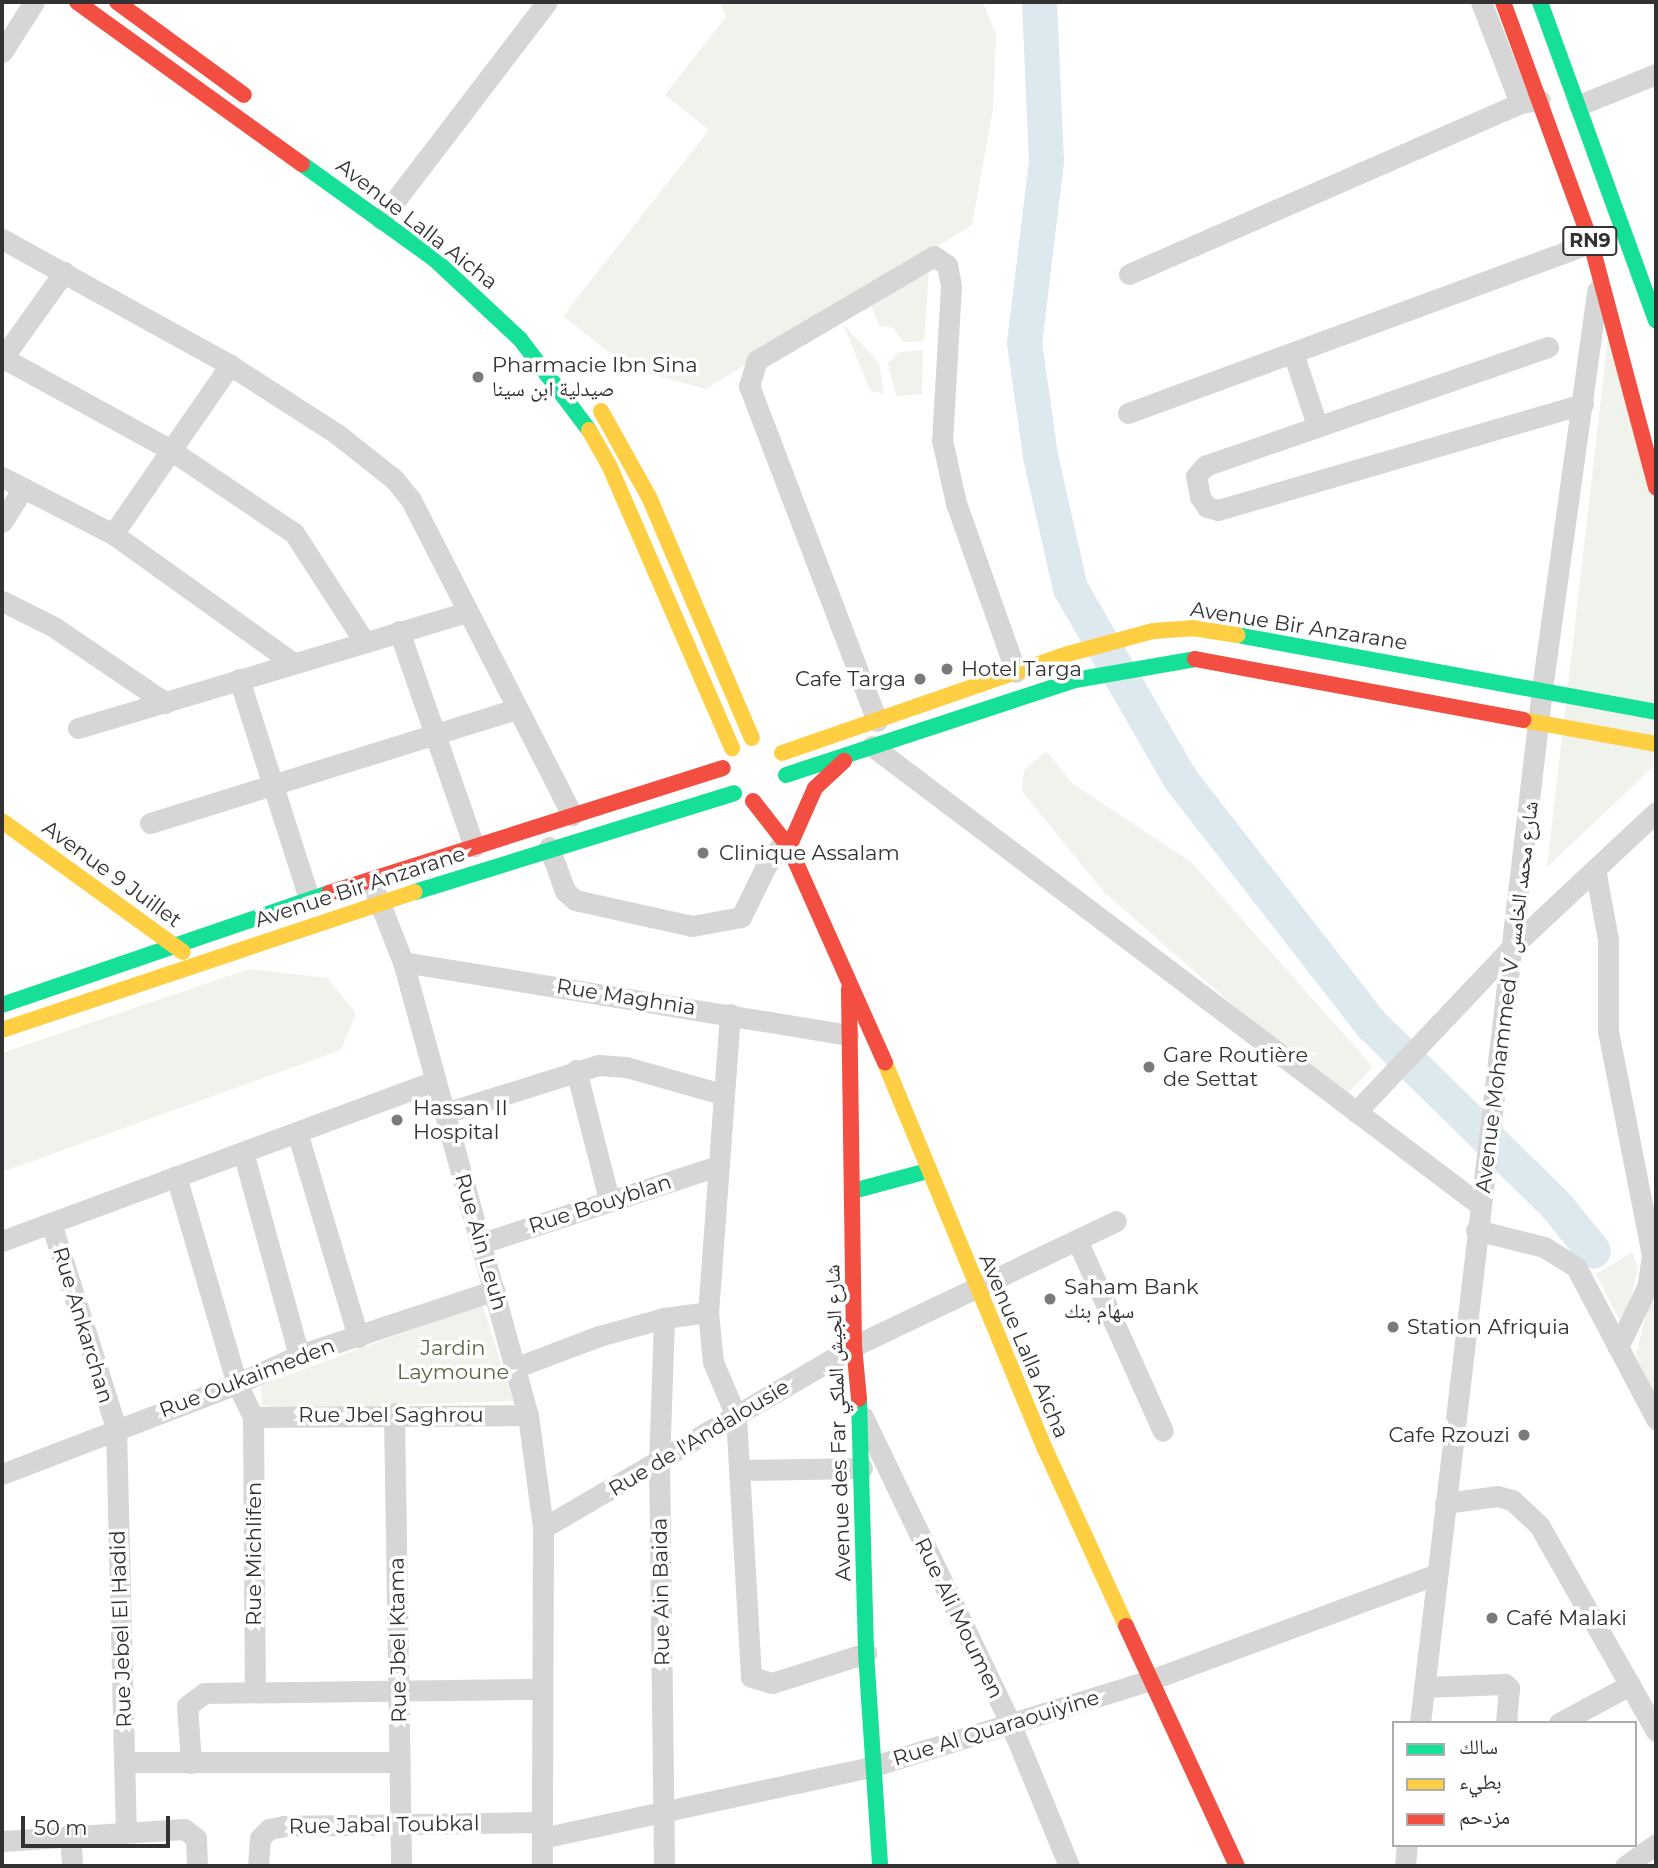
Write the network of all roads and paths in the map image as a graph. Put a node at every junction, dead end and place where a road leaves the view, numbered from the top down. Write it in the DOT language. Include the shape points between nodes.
graph roads {
  1 [pos="34,2"];
  2 [pos="76,2"];
  3 [pos="117,2"];
  4 [pos="547,2"];
  5 [pos="1481,2"];
  6 [pos="1503,2"];
  7 [pos="1541,2"];
  8 [pos="140,8"];
  9 [pos="122,32"];
  10 [pos="2,51"];
  11 [pos="1656,74"];
  12 [pos="1530,102"];
  13 [pos="1579,104"];
  14 [pos="259,106"];
  15 [pos="389,207"];
  16 [pos="2,239"];
  17 [pos="1591,243"];
  18 [pos="64,272"];
  19 [pos="1600,273"];
  20 [pos="1129,274"];
  21 [pos="1656,321"];
  22 [pos="1548,346"];
  23 [pos="1293,353"];
  24 [pos="2,358"];
  25 [pos="230,365"];
  26 [pos="591,397"];
  27 [pos="1583,404"];
  28 [pos="1128,413"];
  29 [pos="1317,425"];
  30 [pos="169,449"];
  31 [pos="2,477"];
  32 [pos="1656,487"];
  33 [pos="23,488"];
  34 [pos="2,522"];
  35 [pos="113,534"];
  36 [pos="2,600"];
  37 [pos="466,612"];
  38 [pos="399,631"];
  39 [pos="363,641"];
  40 [pos="292,662"];
  41 [pos="1016,672"];
  42 [pos="239,679"];
  43 [pos="1542,689"];
  44 [pos="166,703"];
  45 [pos="517,709"];
  46 [pos="1656,712"];
  47 [pos="877,721"];
  48 [pos="1541,724"];
  49 [pos="78,728"];
  50 [pos="918,731"];
  51 [pos="432,734"];
  52 [pos="752,738"];
  53 [pos="1656,744"];
  54 [pos="732,748"];
  55 [pos="866,748"];
  56 [pos="782,753"];
  57 [pos="723,768"];
  58 [pos="908,772"];
  59 [pos="273,787"];
  60 [pos="779,790"];
  61 [pos="734,793"];
  62 [pos="753,801"];
  63 [pos="1656,812"];
  64 [pos="572,815"];
  65 [pos="2,821"];
  66 [pos="150,823"];
  67 [pos="786,842"];
  68 [pos="474,846"];
  69 [pos="549,847"];
  70 [pos="1595,869"];
  71 [pos="370,879"];
  72 [pos="309,899"];
  73 [pos="381,903"];
  74 [pos="172,944"];
  75 [pos="1514,944"];
  76 [pos="403,962"];
  77 [pos="197,963"];
  78 [pos="850,979"];
  79 [pos="2,1004"];
  80 [pos="730,1014"];
  81 [pos="2,1031"];
  82 [pos="848,1035"];
  83 [pos="576,1070"];
  84 [pos="435,1081"];
  85 [pos="722,1094"];
  86 [pos="445,1112"];
  87 [pos="1356,1112"];
  88 [pos="297,1132"];
  89 [pos="243,1152"];
  90 [pos="718,1166"];
  91 [pos="927,1171"];
  92 [pos="176,1175"];
  93 [pos="853,1191"];
  94 [pos="1481,1198"];
  95 [pos="609,1199"];
  96 [pos="1116,1221"];
  97 [pos="51,1223"];
  98 [pos="1476,1230"];
  99 [pos="1077,1240"];
  100 [pos="2,1241"];
  101 [pos="482,1244"];
  102 [pos="976,1288"];
  103 [pos="495,1290"];
  104 [pos="708,1312"];
  105 [pos="664,1318"];
  106 [pos="358,1337"];
  107 [pos="854,1346"];
  108 [pos="1618,1347"];
  109 [pos="299,1355"];
  110 [pos="517,1367"];
  111 [pos="237,1384"];
  112 [pos="860,1411"];
  113 [pos="394,1413"];
  114 [pos="528,1415"];
  115 [pos="736,1416"];
  116 [pos="253,1417"];
  117 [pos="1656,1419"];
  118 [pos="116,1428"];
  119 [pos="1163,1431"];
  120 [pos="659,1463"];
  121 [pos="862,1468"];
  122 [pos="742,1470"];
  123 [pos="2,1474"];
  124 [pos="1445,1503"];
  125 [pos="542,1528"];
  126 [pos="1437,1574"];
  127 [pos="866,1653"];
  128 [pos="1153,1679"];
  129 [pos="1630,1685"];
  130 [pos="1424,1687"];
  131 [pos="399,1689"];
  132 [pos="542,1689"];
  133 [pos="255,1690"];
  134 [pos="1420,1721"];
  135 [pos="1506,1721"];
  136 [pos="1563,1721"];
  137 [pos="1011,1725"];
  138 [pos="1656,1731"];
  139 [pos="124,1762"];
  140 [pos="400,1762"];
  141 [pos="191,1763"];
  142 [pos="874,1766"];
  143 [pos="664,1810"];
  144 [pos="401,1824"];
  145 [pos="126,1830"];
  146 [pos="541,1830"];
  147 [pos="70,1834"];
  148 [pos="2,1841"];
  149 [pos="1656,1844"];
  150 [pos="1407,1847"];
  151 [pos="72,1866"];
  152 [pos="197,1866"];
  153 [pos="258,1866"];
  154 [pos="401,1866"];
  155 [pos="542,1866"];
  156 [pos="664,1866"];
  157 [pos="880,1866"];
  158 [pos="1069,1866"];
  159 [pos="1237,1866"];
  160 [pos="1405,1866"];
  161 [pos="1625,1866"];
  1 -- 10 [label="street"];
  2 -- 9 [label="street, Avenue Lalla Aicha"];
  3 -- 8 [label="street"];
  4 -- 15 [label="street"];
  5 -- 12 [label="street"];
  6 -- 12 [label="street, RN9"];
  7 -- 13 [label="street, RN9"];
  8 -- 9 [label="street"];
  8 -- 14 [label="street"];
  9 -- 15 [label="street, Avenue Lalla Aicha"];
  11 -- 13 [label="street"];
  12 -- 17 [label="street, RN9"];
  12 -- 20 [label="street"];
  13 -- 21 [label="street, RN9"];
  15 -- 54 [label="street, Avenue Lalla Aicha" via="495,312 581,416 646,544"];
  16 -- 18 [label="street"];
  17 -- 19 [label="street, RN9"];
  17 -- 23 [label="street"];
  18 -- 24 [label="street"];
  18 -- 25 [label="street"];
  19 -- 27 [label="street, Avenue Mohammed V شارع محمد الخامس"];
  19 -- 32 [label="street, RN9"];
  22 -- 29 [label="street"];
  23 -- 28 [label="street"];
  23 -- 29 [label="street"];
  24 -- 30 [label="street"];
  25 -- 30 [label="street"];
  25 -- 37 [label="street" via="337,434 394,479 411,500"];
  26 -- 52 [label="street" via="649,497"];
  27 -- 29 [label="street" via="1219,510 1203,503 1195,480 1199,469"];
  27 -- 43 [label="street, Avenue Mohammed V شارع محمد الخامس"];
  30 -- 35 [label="street"];
  30 -- 39 [label="street" via="294,533"];
  31 -- 33 [label="street"];
  33 -- 34 [label="street"];
  33 -- 35 [label="street"];
  35 -- 40 [label="street"];
  36 -- 44 [label="street" via="54,627"];
  37 -- 38 [label="street"];
  37 -- 45 [label="street"];
  38 -- 39 [label="street"];
  38 -- 51 [label="street"];
  39 -- 40 [label="street"];
  40 -- 42 [label="street"];
  41 -- 43 [label="street, Avenue Bir Anzarane" via="1127,637 1192,628"];
  41 -- 47 [label="street, Avenue Bir Anzarane"];
  41 -- 47 [label="street" via="956,503 943,448 940,416 951,286 947,265 934,256 757,360 749,386"];
  42 -- 44 [label="street"];
  42 -- 59 [label="street"];
  43 -- 46 [label="street, Avenue Bir Anzarane"];
  43 -- 48 [label="street, Avenue Mohammed V شارع محمد الخامس"];
  44 -- 49 [label="street"];
  45 -- 51 [label="street"];
  45 -- 64 [label="street"];
  47 -- 56 [label="street, Avenue Bir Anzarane"];
  48 -- 50 [label="street" via="1208,659 1149,662 1074,680"];
  48 -- 53 [label="street"];
  48 -- 75 [label="street, Avenue Mohammed V شارع محمد الخامس"];
  50 -- 55 [label="street"];
  50 -- 58 [label="street"];
  51 -- 59 [label="street"];
  51 -- 68 [label="street"];
  52 -- 54 [label="street"];
  52 -- 56 [label="street" via="769,741"];
  54 -- 57 [label="street"];
  55 -- 58 [label="street"];
  55 -- 60 [label="street"];
  55 -- 67 [label="street" via="815,788"];
  56 -- 60 [label="street"];
  57 -- 61 [label="street"];
  57 -- 64 [label="street, Avenue Bir Anzarane"];
  58 -- 87 [label="street"];
  59 -- 66 [label="street"];
  59 -- 72 [label="street"];
  60 -- 62 [label="street"];
  60 -- 67 [label="street"];
  61 -- 62 [label="street"];
  61 -- 69 [label="street, Avenue Bir Anzarane"];
  62 -- 67 [label="street"];
  63 -- 70 [label="street"];
  64 -- 68 [label="street, Avenue Bir Anzarane"];
  65 -- 74 [label="street, Avenue 9 Juillet"];
  67 -- 69 [label="street" via="766,866 741,917 692,926 575,900 565,891"];
  67 -- 78 [label="street, Avenue Lalla Aicha"];
  68 -- 71 [label="street, Avenue Bir Anzarane"];
  69 -- 73 [label="street, Avenue Bir Anzarane"];
  70 -- 75 [label="street"];
  70 -- 108 [label="street" via="1608,939 1608,1031 1652,1255 1648,1285"];
  71 -- 72 [label="street, Avenue Bir Anzarane"];
  71 -- 73 [label="street, Rue Ain Leuh"];
  72 -- 74 [label="street, Avenue Bir Anzarane"];
  73 -- 76 [label="street, Rue Ain Leuh"];
  73 -- 77 [label="street, Avenue Bir Anzarane"];
  74 -- 77 [label="street, Avenue 9 Juillet"];
  74 -- 79 [label="street, Avenue Bir Anzarane"];
  75 -- 87 [label="street"];
  75 -- 94 [label="street, Avenue Mohammed V شارع محمد الخامس"];
  76 -- 80 [label="street, Rue Maghnia"];
  76 -- 84 [label="street, Rue Ain Leuh"];
  77 -- 81 [label="street, Avenue Bir Anzarane"];
  78 -- 82 [label="street, Avenue des Far شارع الجيش الملكي"];
  78 -- 91 [label="street, Avenue Lalla Aicha"];
  80 -- 82 [label="street, Rue Maghnia"];
  80 -- 85 [label="street"];
  82 -- 93 [label="street, Avenue des Far شارع الجيش الملكي"];
  83 -- 85 [label="street" via="618,1065"];
  83 -- 86 [label="street"];
  83 -- 95 [label="street"];
  84 -- 86 [label="street, Rue Ain Leuh"];
  84 -- 88 [label="street"];
  85 -- 90 [label="street"];
  86 -- 101 [label="street, Rue Ain Leuh"];
  87 -- 94 [label="street"];
  88 -- 89 [label="street"];
  88 -- 106 [label="street"];
  89 -- 92 [label="street"];
  89 -- 109 [label="street"];
  90 -- 95 [label="street, Rue Bouyblan"];
  90 -- 104 [label="street"];
  91 -- 93 [label="street"];
  91 -- 102 [label="street, Avenue Lalla Aicha"];
  92 -- 97 [label="street"];
  92 -- 111 [label="street"];
  93 -- 107 [label="street, Avenue des Far شارع الجيش الملكي"];
  94 -- 98 [label="street, Avenue Mohammed V شارع محمد الخامس"];
  95 -- 101 [label="street, Rue Bouyblan"];
  96 -- 99 [label="street, Rue de l'Andalousie"];
  97 -- 100 [label="street"];
  97 -- 118 [label="street, Rue Ankarchan"];
  98 -- 108 [label="street" via="1544,1247 1576,1267"];
  98 -- 124 [label="street, Avenue Mohammed V شارع محمد الخامس"];
  99 -- 102 [label="street, Rue de l'Andalousie"];
  99 -- 119 [label="street"];
  101 -- 103 [label="street, Rue Ain Leuh"];
  102 -- 107 [label="street, Rue de l'Andalousie"];
  102 -- 128 [label="street, Avenue Lalla Aicha"];
  103 -- 106 [label="street, Rue Oukaimeden"];
  103 -- 110 [label="street, Rue Ain Leuh"];
  104 -- 105 [label="street"];
  104 -- 115 [label="street" via="710,1353"];
  105 -- 110 [label="street"];
  105 -- 120 [label="street, Rue Ain Baida"];
  106 -- 109 [label="street, Rue Oukaimeden"];
  107 -- 112 [label="street, Avenue des Far شارع الجيش الملكي"];
  107 -- 115 [label="street, Rue de l'Andalousie"];
  108 -- 117 [label="street"];
  109 -- 111 [label="street, Rue Oukaimeden"];
  110 -- 114 [label="street, Rue Ain Leuh"];
  111 -- 116 [label="street"];
  111 -- 118 [label="street, Rue Oukaimeden"];
  112 -- 121 [label="street, Avenue des Far شارع الجيش الملكي"];
  112 -- 137 [label="street, Rue Ali Moumen"];
  113 -- 114 [label="street, Rue Jbel Saghrou"];
  113 -- 116 [label="street, Rue Jbel Saghrou"];
  113 -- 131 [label="street, Rue Jbel Ktama"];
  114 -- 125 [label="street, Rue Ain Leuh"];
  115 -- 120 [label="street, Rue de l'Andalousie"];
  115 -- 122 [label="street"];
  116 -- 133 [label="street, Rue Michlifen"];
  118 -- 123 [label="street, Rue Oukaimeden"];
  118 -- 139 [label="street, Rue Jebel El Hadid"];
  120 -- 125 [label="street, Rue de l'Andalousie"];
  120 -- 143 [label="street, Rue Ain Baida"];
  121 -- 122 [label="street"];
  121 -- 127 [label="street, Avenue des Far شارع الجيش الملكي"];
  122 -- 127 [label="street" via="751,1677 768,1684"];
  124 -- 126 [label="street, Avenue Mohammed V شارع محمد الخامس"];
  124 -- 129 [label="street" via="1497,1496 1512,1500 1532,1517"];
  125 -- 132 [label="street, Rue Ain Leuh"];
  126 -- 128 [label="street, Rue Al Quaraouiyine"];
  126 -- 130 [label="street, Avenue Mohammed V شارع محمد الخامس"];
  127 -- 142 [label="street, Avenue des Far شارع الجيش الملكي"];
  128 -- 137 [label="street, Rue Al Quaraouiyine"];
  128 -- 159 [label="street, Avenue Lalla Aicha"];
  129 -- 136 [label="street"];
  129 -- 138 [label="street"];
  130 -- 134 [label="street, Avenue Mohammed V شارع محمد الخامس"];
  130 -- 135 [label="street" via="1505,1684 1509,1688"];
  131 -- 132 [label="street"];
  131 -- 133 [label="street"];
  131 -- 140 [label="street, Rue Jbel Ktama"];
  132 -- 146 [label="street, Rue Ain Leuh"];
  133 -- 141 [label="street" via="197,1695 186,1715"];
  137 -- 142 [label="street, Rue Al Quaraouiyine"];
  137 -- 158 [label="street, Rue Ali Moumen"];
  139 -- 141 [label="street"];
  139 -- 145 [label="street, Rue Jebel El Hadid"];
  140 -- 141 [label="street"];
  140 -- 144 [label="street, Rue Jbel Ktama"];
  142 -- 143 [label="street, Rue Al Quaraouiyine"];
  142 -- 157 [label="street, Avenue des Far شارع الجيش الملكي"];
  143 -- 146 [label="street, Rue Al Quaraouiyine"];
  143 -- 156 [label="street, Rue Ain Baida"];
  144 -- 146 [label="street, Rue Jabal Toubkal"];
  144 -- 153 [label="street, Rue Jabal Toubkal" via="269,1829 260,1838"];
  144 -- 154 [label="street, Rue Jbel Ktama"];
  145 -- 147 [label="street"];
  145 -- 152 [label="street" via="190,1831 195,1838"];
  146 -- 155 [label="street, Rue Ain Leuh"];
  147 -- 148 [label="street"];
  147 -- 151 [label="street"];
  149 -- 161 [label="street"];
  150 -- 160 [label="street"];
}
